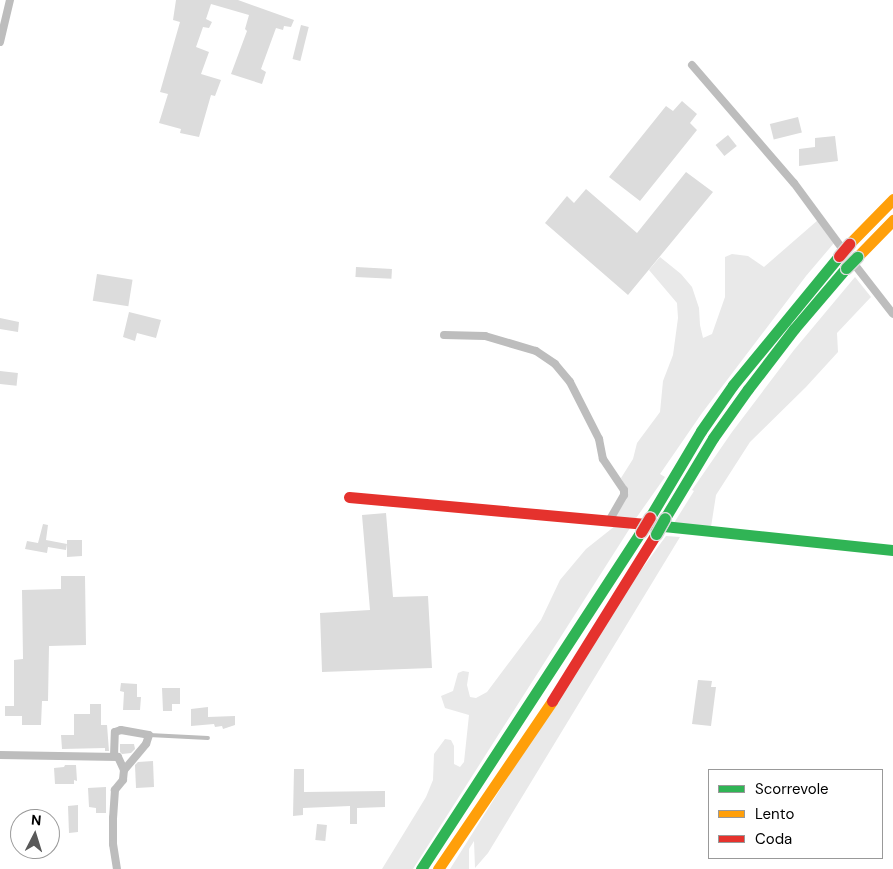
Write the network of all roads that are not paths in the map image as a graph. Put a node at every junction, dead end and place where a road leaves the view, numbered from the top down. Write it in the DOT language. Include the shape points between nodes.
graph roads {
  1 [pos="10,0"];
  2 [pos="0,42"];
  3 [pos="692,65"];
  4 [pos="893,198"];
  5 [pos="893,220"];
  6 [pos="893,314"];
  7 [pos="444,335"];
  8 [pos="349,497"];
  9 [pos="609,521"];
  10 [pos="893,550"];
  11 [pos="149,734"];
  12 [pos="208,738"];
  13 [pos="0,754"];
  14 [pos="114,756"];
  15 [pos="124,770"];
  16 [pos="117,869"];
  17 [pos="422,869"];
  18 [pos="438,869"];
  1 -- 2 [label="street"];
  3 -- 6 [label="street" via="813,206"];
  4 -- 17 [label="main road, bridge" via="838,256 701,431 641,532"];
  5 -- 18 [label="main road, bridge" via="846,268 748,389 714,438 543,715"];
  7 -- 9 [label="street" via="485,336 514,343 536,351 555,364 570,382 599,439 603,459 624,490"];
  8 -- 9 [label="main road"];
  9 -- 10 [label="main road"];
  11 -- 12 [label="lane"];
  11 -- 14 [label="street" via="116,732"];
  11 -- 15 [label="street" via="146,744"];
  13 -- 14 [label="street"];
  14 -- 15 [label="street" via="121,760"];
  15 -- 16 [label="street" via="123,780 115,790 113,818"];
}
